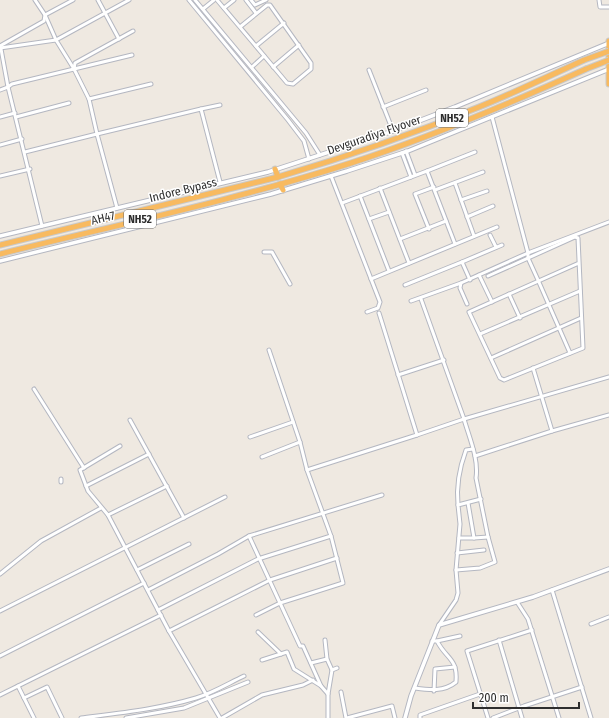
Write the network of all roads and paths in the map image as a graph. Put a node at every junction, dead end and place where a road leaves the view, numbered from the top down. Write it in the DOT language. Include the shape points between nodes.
graph roads {
  1 [pos="36,0"];
  2 [pos="73,0"];
  3 [pos="98,0"];
  4 [pos="129,0"];
  5 [pos="189,0"];
  6 [pos="195,0"];
  7 [pos="216,0"];
  8 [pos="234,0"];
  9 [pos="246,0"];
  10 [pos="251,0"];
  11 [pos="266,0"];
  12 [pos="599,0"];
  13 [pos="609,7"];
  14 [pos="224,8"];
  15 [pos="203,9"];
  16 [pos="256,13"];
  17 [pos="106,14"];
  18 [pos="45,15"];
  19 [pos="284,23"];
  20 [pos="240,27"];
  21 [pos="133,31"];
  22 [pos="119,39"];
  23 [pos="56,40"];
  24 [pos="609,42"];
  25 [pos="299,45"];
  26 [pos="256,46"];
  27 [pos="0,48"];
  28 [pos="609,51"];
  29 [pos="132,54"];
  30 [pos="264,56"];
  31 [pos="609,60"];
  32 [pos="252,67"];
  33 [pos="273,67"];
  34 [pos="74,69"];
  35 [pos="369,70"];
  36 [pos="609,70"];
  37 [pos="151,84"];
  38 [pos="609,84"];
  39 [pos="8,87"];
  40 [pos="0,90"];
  41 [pos="426,90"];
  42 [pos="89,99"];
  43 [pos="69,103"];
  44 [pos="220,105"];
  45 [pos="383,107"];
  46 [pos="201,109"];
  47 [pos="15,115"];
  48 [pos="0,117"];
  49 [pos="492,117"];
  50 [pos="392,131"];
  51 [pos="97,134"];
  52 [pos="22,139"];
  53 [pos="311,142"];
  54 [pos="0,145"];
  55 [pos="306,145"];
  56 [pos="406,151"];
  57 [pos="25,152"];
  58 [pos="402,152"];
  59 [pos="475,152"];
  60 [pos="320,155"];
  61 [pos="309,159"];
  62 [pos="30,169"];
  63 [pos="275,169"];
  64 [pos="427,171"];
  65 [pos="483,172"];
  66 [pos="415,175"];
  67 [pos="0,176"];
  68 [pos="331,176"];
  69 [pos="278,177"];
  70 [pos="411,177"];
  71 [pos="220,182"];
  72 [pos="455,183"];
  73 [pos="280,184"];
  74 [pos="380,188"];
  75 [pos="434,188"];
  76 [pos="282,190"];
  77 [pos="487,191"];
  78 [pos="360,196"];
  79 [pos="461,200"];
  80 [pos="342,203"];
  81 [pos="493,206"];
  82 [pos="117,208"];
  83 [pos="389,212"];
  84 [pos="467,217"];
  85 [pos="369,219"];
  86 [pos="446,221"];
  87 [pos="609,222"];
  88 [pos="42,226"];
  89 [pos="497,227"];
  90 [pos="428,229"];
  91 [pos="490,235"];
  92 [pos="0,236"];
  93 [pos="474,236"];
  94 [pos="400,239"];
  95 [pos="455,244"];
  96 [pos="502,244"];
  97 [pos="0,245"];
  98 [pos="496,247"];
  99 [pos="264,252"];
  100 [pos="528,253"];
  101 [pos="0,254"];
  102 [pos="528,258"];
  103 [pos="0,261"];
  104 [pos="409,262"];
  105 [pos="462,262"];
  106 [pos="579,263"];
  107 [pos="389,272"];
  108 [pos="479,276"];
  109 [pos="488,276"];
  110 [pos="371,279"];
  111 [pos="470,280"];
  112 [pos="538,280"];
  113 [pos="290,284"];
  114 [pos="461,284"];
  115 [pos="405,285"];
  116 [pos="580,291"];
  117 [pos="509,294"];
  118 [pos="421,299"];
  119 [pos="411,301"];
  120 [pos="492,302"];
  121 [pos="467,304"];
  122 [pos="549,305"];
  123 [pos="367,312"];
  124 [pos="379,313"];
  125 [pos="520,318"];
  126 [pos="581,318"];
  127 [pos="559,329"];
  128 [pos="480,334"];
  129 [pos="270,350"];
  130 [pos="570,353"];
  131 [pos="491,358"];
  132 [pos="444,360"];
  133 [pos="533,368"];
  134 [pos="398,375"];
  135 [pos="609,377"];
  136 [pos="34,389"];
  137 [pos="540,397"];
  138 [pos="609,415"];
  139 [pos="464,419"];
  140 [pos="130,420"];
  141 [pos="293,422"];
  142 [pos="552,432"];
  143 [pos="417,435"];
  144 [pos="250,437"];
  145 [pos="300,442"];
  146 [pos="120,446"];
  147 [pos="473,449"];
  148 [pos="149,454"];
  149 [pos="475,456"];
  150 [pos="262,457"];
  151 [pos="84,468"];
  152 [pos="307,470"];
  153 [pos="86,486"];
  154 [pos="167,486"];
  155 [pos="382,495"];
  156 [pos="225,497"];
  157 [pos="481,499"];
  158 [pos="468,503"];
  159 [pos="458,505"];
  160 [pos="101,508"];
  161 [pos="322,512"];
  162 [pos="108,515"];
  163 [pos="184,518"];
  164 [pos="249,536"];
  165 [pos="330,536"];
  166 [pos="488,537"];
  167 [pos="459,538"];
  168 [pos="474,538"];
  169 [pos="189,544"];
  170 [pos="125,547"];
  171 [pos="484,550"];
  172 [pos="457,553"];
  173 [pos="337,558"];
  174 [pos="258,559"];
  175 [pos="609,569"];
  176 [pos="137,570"];
  177 [pos="456,570"];
  178 [pos="0,574"];
  179 [pos="270,580"];
  180 [pos="144,583"];
  181 [pos="148,590"];
  182 [pos="552,590"];
  183 [pos="280,602"];
  184 [pos="517,602"];
  185 [pos="158,610"];
  186 [pos="0,611"];
  187 [pos="161,615"];
  188 [pos="256,616"];
  189 [pos="609,617"];
  190 [pos="591,624"];
  191 [pos="439,625"];
  192 [pos="532,630"];
  193 [pos="169,631"];
  194 [pos="258,632"];
  195 [pos="460,636"];
  196 [pos="325,640"];
  197 [pos="499,640"];
  198 [pos="434,641"];
  199 [pos="281,654"];
  200 [pos="0,656"];
  201 [pos="327,659"];
  202 [pos="262,660"];
  203 [pos="311,663"];
  204 [pos="455,667"];
  205 [pos="337,668"];
  206 [pos="332,670"];
  207 [pos="244,676"];
  208 [pos="313,680"];
  209 [pos="248,682"];
  210 [pos="18,686"];
  211 [pos="321,686"];
  212 [pos="582,687"];
  213 [pos="415,688"];
  214 [pos="434,690"];
  215 [pos="341,692"];
  216 [pos="205,694"];
  217 [pos="328,694"];
  218 [pos="480,694"];
  219 [pos="0,695"];
  220 [pos="554,697"];
  221 [pos="24,698"];
  222 [pos="208,699"];
  223 [pos="519,708"];
  224 [pos="34,718"];
  225 [pos="62,718"];
  226 [pos="81,718"];
  227 [pos="126,718"];
  228 [pos="221,718"];
  229 [pos="328,718"];
  230 [pos="346,718"];
  231 [pos="395,718"];
  232 [pos="405,718"];
  233 [pos="420,718"];
  234 [pos="488,718"];
  235 [pos="493,718"];
  236 [pos="522,718"];
  237 [pos="559,718"];
  238 [pos="591,718"];
  1 -- 18 [label="street"];
  2 -- 18 [label="street"];
  3 -- 17 [label="street"];
  4 -- 17 [label="street"];
  5 -- 55 [label="street" via="270,97"];
  6 -- 15 [label="street"];
  7 -- 14 [label="street"];
  7 -- 15 [label="street"];
  8 -- 14 [label="street"];
  9 -- 16 [label="street"];
  10 -- 11 [label="street" via="255,5"];
  12 -- 13 [label="street" via="600,7"];
  14 -- 20 [label="street"];
  15 -- 32 [label="street"];
  16 -- 19 [label="street" via="268,4"];
  16 -- 20 [label="street"];
  17 -- 22 [label="street"];
  17 -- 23 [label="street"];
  18 -- 23 [label="street"];
  18 -- 27 [label="street" via="44,21"];
  19 -- 25 [label="street"];
  19 -- 26 [label="street"];
  20 -- 26 [label="street"];
  21 -- 22 [label="street"];
  22 -- 34 [label="street" via="75,63"];
  23 -- 27 [label="street"];
  23 -- 34 [label="street"];
  24 -- 36 [label="highway"];
  24 -- 50 [label="street"];
  25 -- 33 [label="street"];
  25 -- 33 [label="street" via="311,63 311,69 293,84 288,85"];
  26 -- 30 [label="street"];
  27 -- 39 [label="street"];
  28 -- 69 [label="highway, Devguradiya Flyover / NH52, bridge" via="479,107 373,147"];
  29 -- 34 [label="street"];
  30 -- 32 [label="street"];
  30 -- 33 [label="street"];
  31 -- 73 [label="highway, Devguradiya Flyover / NH52, bridge" via="505,106 406,144"];
  32 -- 53 [label="street"];
  34 -- 39 [label="street"];
  34 -- 42 [label="street"];
  35 -- 45 [label="street"];
  36 -- 38 [label="highway"];
  36 -- 49 [label="street"];
  37 -- 42 [label="street"];
  39 -- 40 [label="street"];
  39 -- 47 [label="street"];
  41 -- 45 [label="street"];
  42 -- 51 [label="street"];
  43 -- 47 [label="street"];
  44 -- 46 [label="street"];
  45 -- 50 [label="street"];
  46 -- 51 [label="street"];
  46 -- 71 [label="street"];
  47 -- 48 [label="street"];
  47 -- 52 [label="street"];
  49 -- 56 [label="street"];
  49 -- 100 [label="street"];
  50 -- 60 [label="street"];
  51 -- 57 [label="street"];
  51 -- 82 [label="street"];
  52 -- 54 [label="street"];
  52 -- 57 [label="street"];
  53 -- 55 [label="street"];
  53 -- 60 [label="street"];
  55 -- 61 [label="street"];
  56 -- 58 [label="street"];
  56 -- 66 [label="street"];
  57 -- 62 [label="street"];
  58 -- 68 [label="street"];
  58 -- 70 [label="street"];
  59 -- 64 [label="street"];
  60 -- 61 [label="street"];
  61 -- 63 [label="street"];
  62 -- 67 [label="street"];
  62 -- 88 [label="street"];
  63 -- 69 [label="highway"];
  63 -- 71 [label="street"];
  64 -- 66 [label="street"];
  64 -- 75 [label="street"];
  65 -- 72 [label="street"];
  66 -- 70 [label="street"];
  68 -- 76 [label="street"];
  68 -- 80 [label="street"];
  69 -- 97 [label="highway, Indore Bypass / NH52"];
  70 -- 74 [label="street"];
  71 -- 82 [label="street"];
  72 -- 75 [label="street"];
  72 -- 79 [label="street"];
  73 -- 76 [label="highway"];
  73 -- 101 [label="highway, AH47 / NH52"];
  74 -- 78 [label="street"];
  74 -- 83 [label="street"];
  75 -- 86 [label="street"];
  75 -- 90 [label="street" via="415,194"];
  76 -- 103 [label="street"];
  77 -- 79 [label="street"];
  78 -- 80 [label="street"];
  78 -- 85 [label="street"];
  79 -- 84 [label="street"];
  80 -- 110 [label="street"];
  81 -- 84 [label="street"];
  82 -- 88 [label="street"];
  83 -- 85 [label="street"];
  83 -- 94 [label="street"];
  84 -- 93 [label="street"];
  85 -- 107 [label="street"];
  86 -- 90 [label="street"];
  86 -- 95 [label="street"];
  87 -- 100 [label="street"];
  88 -- 92 [label="street"];
  89 -- 93 [label="street"];
  90 -- 94 [label="street"];
  91 -- 98 [label="street"];
  93 -- 95 [label="street"];
  94 -- 104 [label="street"];
  95 -- 104 [label="street"];
  96 -- 98 [label="street"];
  98 -- 105 [label="street"];
  99 -- 113 [label="street" via="272,252"];
  100 -- 102 [label="street"];
  100 -- 108 [label="street"];
  102 -- 106 [label="street" via="577,236"];
  102 -- 109 [label="street"];
  102 -- 112 [label="street"];
  104 -- 107 [label="street"];
  105 -- 111 [label="street"];
  105 -- 115 [label="street"];
  106 -- 112 [label="street"];
  106 -- 116 [label="street"];
  107 -- 110 [label="street"];
  108 -- 111 [label="street"];
  108 -- 120 [label="street"];
  110 -- 123 [label="street" via="380,305"];
  111 -- 114 [label="street"];
  112 -- 117 [label="street"];
  112 -- 122 [label="street"];
  114 -- 119 [label="street"];
  114 -- 121 [label="street" via="460,288"];
  116 -- 122 [label="street"];
  116 -- 126 [label="street"];
  117 -- 120 [label="street"];
  117 -- 125 [label="street"];
  118 -- 132 [label="street"];
  120 -- 128 [label="street" via="470,312"];
  122 -- 125 [label="street"];
  122 -- 127 [label="street"];
  124 -- 134 [label="street"];
  125 -- 128 [label="street"];
  126 -- 127 [label="street"];
  126 -- 130 [label="street" via="583,348"];
  127 -- 130 [label="street"];
  127 -- 131 [label="street"];
  128 -- 131 [label="street"];
  129 -- 141 [label="street"];
  130 -- 133 [label="street"];
  131 -- 133 [label="street" via="502,380"];
  132 -- 134 [label="street"];
  132 -- 139 [label="street"];
  133 -- 137 [label="street"];
  134 -- 143 [label="street"];
  135 -- 137 [label="street"];
  136 -- 151 [label="street"];
  137 -- 139 [label="street"];
  137 -- 142 [label="street"];
  138 -- 142 [label="street"];
  139 -- 143 [label="street"];
  139 -- 147 [label="street"];
  140 -- 148 [label="street"];
  141 -- 144 [label="street"];
  141 -- 145 [label="street"];
  142 -- 149 [label="street"];
  143 -- 152 [label="street"];
  145 -- 150 [label="street"];
  145 -- 152 [label="street"];
  146 -- 151 [label="street"];
  147 -- 149 [label="street"];
  147 -- 159 [label="street" via="466,450 460,469"];
  148 -- 153 [label="street"];
  148 -- 154 [label="street"];
  149 -- 157 [label="street" via="476,478"];
  151 -- 153 [label="street" via="80,470"];
  152 -- 161 [label="street"];
  153 -- 160 [label="street"];
  154 -- 162 [label="street"];
  154 -- 163 [label="street"];
  155 -- 161 [label="street"];
  156 -- 163 [label="street"];
  157 -- 158 [label="street"];
  157 -- 166 [label="street"];
  158 -- 159 [label="street"];
  158 -- 168 [label="street"];
  159 -- 167 [label="street"];
  160 -- 162 [label="street"];
  160 -- 178 [label="street" via="41,541"];
  161 -- 164 [label="street"];
  161 -- 165 [label="street"];
  162 -- 170 [label="street"];
  163 -- 170 [label="street"];
  164 -- 174 [label="street"];
  164 -- 181 [label="street"];
  165 -- 173 [label="street"];
  165 -- 174 [label="street"];
  166 -- 168 [label="street"];
  166 -- 177 [label="street" via="495,563 480,568"];
  167 -- 168 [label="street"];
  167 -- 172 [label="street"];
  169 -- 176 [label="street"];
  170 -- 176 [label="street"];
  170 -- 186 [label="street"];
  171 -- 172 [label="street"];
  172 -- 177 [label="street"];
  173 -- 179 [label="street"];
  173 -- 183 [label="street" via="343,583"];
  174 -- 179 [label="street"];
  174 -- 185 [label="street"];
  175 -- 182 [label="street"];
  176 -- 180 [label="street"];
  177 -- 191 [label="street" via="458,598"];
  179 -- 183 [label="street"];
  179 -- 193 [label="street"];
  180 -- 181 [label="street"];
  180 -- 200 [label="street"];
  181 -- 185 [label="street"];
  182 -- 184 [label="street"];
  182 -- 212 [label="street"];
  183 -- 188 [label="street"];
  183 -- 203 [label="street" via="300,646 303,646"];
  184 -- 191 [label="street"];
  184 -- 192 [label="street"];
  185 -- 187 [label="street"];
  187 -- 193 [label="street"];
  187 -- 210 [label="street"];
  189 -- 190 [label="street"];
  191 -- 198 [label="street"];
  192 -- 197 [label="street"];
  192 -- 220 [label="street"];
  193 -- 216 [label="street"];
  194 -- 199 [label="street"];
  195 -- 198 [label="street"];
  196 -- 201 [label="street"];
  197 -- 218 [label="street" via="467,651"];
  197 -- 223 [label="street"];
  198 -- 204 [label="street" via="452,659"];
  198 -- 213 [label="street"];
  199 -- 202 [label="street"];
  199 -- 208 [label="street" via="288,653 294,669"];
  201 -- 203 [label="street"];
  201 -- 206 [label="street"];
  203 -- 211 [label="street"];
  204 -- 214 [label="street" via="456,683"];
  204 -- 214 [label="street" via="435,669"];
  205 -- 206 [label="street"];
  206 -- 217 [label="street"];
  207 -- 216 [label="street"];
  208 -- 211 [label="street"];
  208 -- 228 [label="street" via="262,695"];
  209 -- 222 [label="street"];
  210 -- 219 [label="street"];
  210 -- 221 [label="street"];
  211 -- 217 [label="street"];
  212 -- 220 [label="street"];
  212 -- 238 [label="street"];
  213 -- 214 [label="street"];
  213 -- 232 [label="street"];
  215 -- 230 [label="street"];
  216 -- 222 [label="street"];
  216 -- 226 [label="street" via="168,705"];
  217 -- 229 [label="street"];
  218 -- 233 [label="street" via="420,715"];
  218 -- 234 [label="street"];
  220 -- 223 [label="street"];
  220 -- 237 [label="street"];
  221 -- 224 [label="street"];
  221 -- 225 [label="street" via="47,687"];
  222 -- 227 [label="street" via="184,708"];
  222 -- 228 [label="street"];
  223 -- 235 [label="street"];
  223 -- 236 [label="street"];
  230 -- 231 [label="street" via="392,706"];
}
